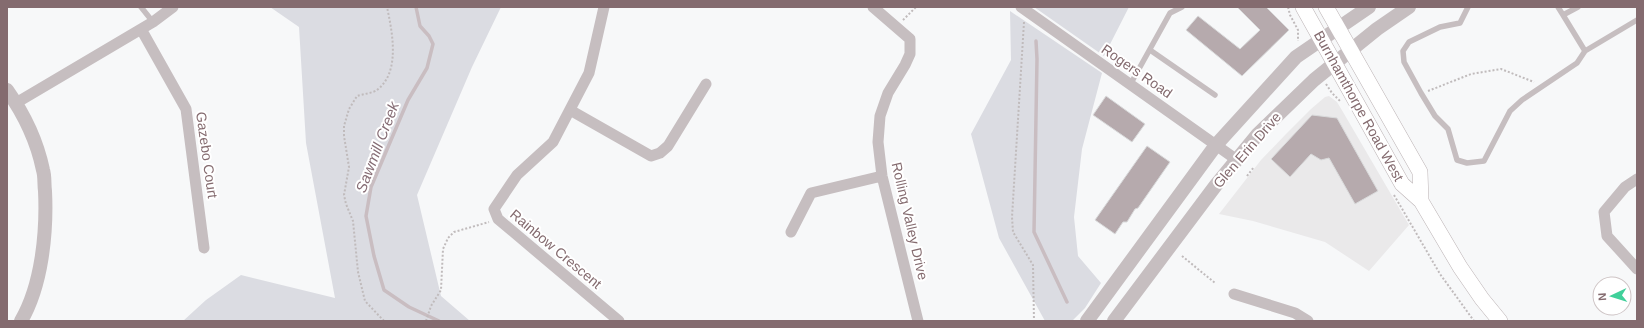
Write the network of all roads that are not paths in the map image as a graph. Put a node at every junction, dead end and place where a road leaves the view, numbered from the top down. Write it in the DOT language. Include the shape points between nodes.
graph roads {
  1 [pos="141,7"];
  2 [pos="173,7"];
  3 [pos="604,7"];
  4 [pos="873,7"];
  5 [pos="1182,7"];
  6 [pos="1303,7"];
  7 [pos="1326,7"];
  8 [pos="1369,7"];
  9 [pos="1409,7"];
  10 [pos="1468,7"];
  11 [pos="1558,7"];
  12 [pos="1578,7"];
  13 [pos="1023,8"];
  14 [pos="1563,15"];
  15 [pos="1637,20"];
  16 [pos="153,22"];
  17 [pos="1338,28"];
  18 [pos="141,29"];
  19 [pos="1321,40"];
  20 [pos="1150,50"];
  21 [pos="1351,50"];
  22 [pos="1585,51"];
  23 [pos="1335,63"];
  24 [pos="706,84"];
  25 [pos="1130,85"];
  26 [pos="7,90"];
  27 [pos="1215,95"];
  28 [pos="12,104"];
  29 [pos="570,110"];
  30 [pos="1216,145"];
  31 [pos="1236,160"];
  32 [pos="882,176"];
  33 [pos="1637,179"];
  34 [pos="1421,201"];
  35 [pos="791,232"];
  36 [pos="204,248"];
  37 [pos="1637,269"];
  38 [pos="1234,294"];
  39 [pos="21,321"];
  40 [pos="619,321"];
  41 [pos="918,321"];
  42 [pos="1087,321"];
  43 [pos="1114,321"];
  44 [pos="1308,321"];
  45 [pos="1500,321"];
  1 -- 16 [label="lane"];
  2 -- 16 [label="street"];
  3 -- 29 [label="street, Rainbow Crescent" via="589,73"];
  4 -- 32 [label="street, Rolling Valley Drive" via="910,39 910,54 888,93 880,116 878,142"];
  5 -- 20 [label="lane" via="1170,13"];
  6 -- 19 [label="main road, Burnhamthorpe Road West"];
  7 -- 17 [label="main road, Burnhamthorpe Road West"];
  8 -- 17 [label="street, Glen Erin Drive"];
  9 -- 21 [label="street, Glen Erin Drive"];
  10 -- 22 [label="lane" via="1460,23 1440,26 1409,42 1403,51 1404,62 1421,93 1435,116 1448,129 1456,160 1467,163 1484,161 1510,111 1577,63"];
  11 -- 14 [label="lane"];
  12 -- 14 [label="lane"];
  13 -- 25 [label="street, Rogers Road"];
  14 -- 22 [label="lane"];
  15 -- 22 [label="lane"];
  16 -- 18 [label="street"];
  17 -- 19 [label="street, Glen Erin Drive"];
  17 -- 21 [label="main road, Burnhamthorpe Road West"];
  18 -- 28 [label="street"];
  18 -- 36 [label="street, Gazebo Court" via="186,109"];
  19 -- 23 [label="main road, Burnhamthorpe Road West"];
  19 -- 30 [label="street, Glen Erin Drive" via="1296,57"];
  20 -- 25 [label="lane"];
  20 -- 27 [label="lane"];
  21 -- 23 [label="street, Glen Erin Drive"];
  21 -- 34 [label="main road, Burnhamthorpe Road West" via="1420,172"];
  23 -- 31 [label="street, Glen Erin Drive" via="1287,105"];
  23 -- 34 [label="main road, Burnhamthorpe Road West" via="1402,184"];
  24 -- 29 [label="street" via="668,146 651,156"];
  25 -- 30 [label="street, Rogers Road"];
  26 -- 28 [label="street"];
  28 -- 39 [label="street" via="35,141 44,171 46,207 44,242 36,281"];
  29 -- 40 [label="street, Rainbow Crescent" via="553,142 517,175 494,209 498,220"];
  30 -- 31 [label="street, Rogers Road"];
  30 -- 42 [label="street, Glen Erin Drive"];
  31 -- 43 [label="street, Glen Erin Drive"];
  32 -- 35 [label="street" via="811,193"];
  32 -- 41 [label="street, Rolling Valley Drive"];
  33 -- 37 [label="street" via="1625,187 1604,212 1607,236"];
  34 -- 45 [label="main road, Burnhamthorpe Road West" via="1460,267"];
  38 -- 44 [label="street" via="1295,313"];
}
